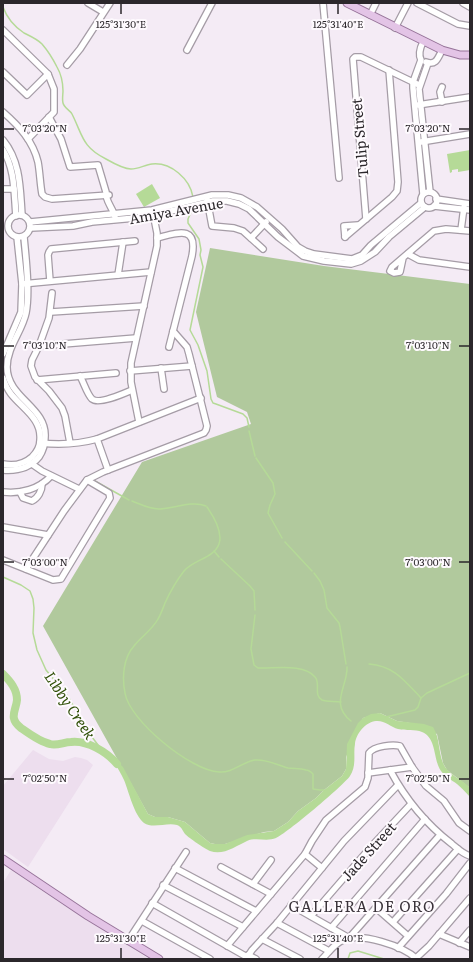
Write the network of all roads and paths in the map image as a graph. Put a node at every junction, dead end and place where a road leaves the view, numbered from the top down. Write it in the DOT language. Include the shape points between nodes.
graph roads {
  1 [pos="88,3"];
  2 [pos="110,3"];
  3 [pos="212,3"];
  4 [pos="323,3"];
  5 [pos="347,3"];
  6 [pos="376,3"];
  7 [pos="408,3"];
  8 [pos="417,3"];
  9 [pos="462,3"];
  10 [pos="470,7"];
  11 [pos="103,12"];
  12 [pos="370,15"];
  13 [pos="470,26"];
  14 [pos="395,28"];
  15 [pos="3,30"];
  16 [pos="423,42"];
  17 [pos="187,50"];
  18 [pos="442,50"];
  19 [pos="470,56"];
  20 [pos="421,60"];
  21 [pos="428,63"];
  22 [pos="68,65"];
  23 [pos="389,70"];
  24 [pos="3,72"];
  25 [pos="48,74"];
  26 [pos="413,82"];
  27 [pos="420,85"];
  28 [pos="442,87"];
  29 [pos="470,97"];
  30 [pos="442,102"];
  31 [pos="420,105"];
  32 [pos="414,106"];
  33 [pos="3,112"];
  34 [pos="49,117"];
  35 [pos="470,134"];
  36 [pos="3,140"];
  37 [pos="28,140"];
  38 [pos="417,142"];
  39 [pos="424,142"];
  40 [pos="3,150"];
  41 [pos="339,178"];
  42 [pos="3,186"];
  43 [pos="14,187"];
  44 [pos="3,189"];
  45 [pos="430,192"];
  46 [pos="107,194"];
  47 [pos="423,194"];
  48 [pos="436,199"];
  49 [pos="207,200"];
  50 [pos="467,203"];
  51 [pos="423,205"];
  52 [pos="434,206"];
  53 [pos="467,210"];
  54 [pos="153,213"];
  55 [pos="19,215"];
  56 [pos="115,217"];
  57 [pos="366,219"];
  58 [pos="267,221"];
  59 [pos="30,225"];
  60 [pos="359,225"];
  61 [pos="461,230"];
  62 [pos="470,231"];
  63 [pos="24,236"];
  64 [pos="17,238"];
  65 [pos="157,238"];
  66 [pos="251,238"];
  67 [pos="135,241"];
  68 [pos="123,242"];
  69 [pos="263,249"];
  70 [pos="470,267"];
  71 [pos="151,272"];
  72 [pos="118,275"];
  73 [pos="50,281"];
  74 [pos="24,284"];
  75 [pos="52,292"];
  76 [pos="144,306"];
  77 [pos="51,312"];
  78 [pos="173,331"];
  79 [pos="136,338"];
  80 [pos="39,346"];
  81 [pos="169,347"];
  82 [pos="3,354"];
  83 [pos="192,366"];
  84 [pos="161,368"];
  85 [pos="130,371"];
  86 [pos="116,373"];
  87 [pos="80,376"];
  88 [pos="3,378"];
  89 [pos="38,380"];
  90 [pos="164,389"];
  91 [pos="132,390"];
  92 [pos="201,398"];
  93 [pos="139,422"];
  94 [pos="97,439"];
  95 [pos="42,443"];
  96 [pos="70,443"];
  97 [pos="29,462"];
  98 [pos="3,464"];
  99 [pos="3,470"];
  100 [pos="108,470"];
  101 [pos="51,476"];
  102 [pos="87,480"];
  103 [pos="42,484"];
  104 [pos="79,489"];
  105 [pos="3,492"];
  106 [pos="20,492"];
  107 [pos="3,527"];
  108 [pos="48,535"];
  109 [pos="3,560"];
  110 [pos="26,569"];
  111 [pos="412,767"];
  112 [pos="390,770"];
  113 [pos="368,773"];
  114 [pos="398,785"];
  115 [pos="411,804"];
  116 [pos="425,819"];
  117 [pos="470,831"];
  118 [pos="440,835"];
  119 [pos="458,849"];
  120 [pos="186,852"];
  121 [pos="305,854"];
  122 [pos="470,856"];
  123 [pos="3,859"];
  124 [pos="271,860"];
  125 [pos="470,863"];
  126 [pos="221,867"];
  127 [pos="175,868"];
  128 [pos="322,868"];
  129 [pos="253,884"];
  130 [pos="164,886"];
  131 [pos="271,894"];
  132 [pos="470,898"];
  133 [pos="152,903"];
  134 [pos="291,905"];
  135 [pos="376,908"];
  136 [pos="256,911"];
  137 [pos="311,916"];
  138 [pos="142,921"];
  139 [pos="393,922"];
  140 [pos="277,923"];
  141 [pos="243,927"];
  142 [pos="331,928"];
  143 [pos="470,930"];
  144 [pos="439,934"];
  145 [pos="408,936"];
  146 [pos="349,938"];
  147 [pos="262,939"];
  148 [pos="128,941"];
  149 [pos="459,943"];
  150 [pos="227,946"];
  151 [pos="470,947"];
  152 [pos="398,948"];
  153 [pos="329,951"];
  154 [pos="247,957"];
  155 [pos="416,958"];
  156 [pos="159,959"];
  157 [pos="210,959"];
  158 [pos="256,959"];
  159 [pos="300,959"];
  160 [pos="322,959"];
  1 -- 11 [label="street"];
  2 -- 11 [label="street"];
  3 -- 17 [label="street"];
  4 -- 41 [label="street"];
  5 -- 12 [label="main road"];
  6 -- 12 [label="street"];
  7 -- 14 [label="street"];
  8 -- 13 [label="street" via="458,24"];
  9 -- 10 [label="street"];
  11 -- 22 [label="street"];
  12 -- 14 [label="main road"];
  14 -- 16 [label="main road"];
  15 -- 25 [label="street"];
  16 -- 18 [label="main road"];
  16 -- 20 [label="street"];
  18 -- 19 [label="main road"];
  18 -- 21 [label="street" via="437,60"];
  20 -- 21 [label="street"];
  20 -- 26 [label="street"];
  21 -- 27 [label="street"];
  23 -- 26 [label="street"];
  23 -- 57 [label="street" via="397,191"];
  23 -- 57 [label="street, Tulip Street" via="361,57 354,58"];
  24 -- 25 [label="street" via="27,95"];
  25 -- 34 [label="street" via="54,89 54,110"];
  26 -- 27 [label="street"];
  26 -- 32 [label="street"];
  27 -- 31 [label="street"];
  28 -- 30 [label="street"];
  29 -- 30 [label="street"];
  30 -- 31 [label="street"];
  31 -- 32 [label="street"];
  31 -- 39 [label="street"];
  32 -- 38 [label="street"];
  33 -- 37 [label="street" via="21,129"];
  34 -- 37 [label="street"];
  34 -- 46 [label="street" via="62,139 70,167 98,165"];
  35 -- 39 [label="street"];
  36 -- 55 [label="street" via="18,169"];
  37 -- 46 [label="street" via="38,162 43,199"];
  38 -- 39 [label="street"];
  38 -- 47 [label="street"];
  39 -- 45 [label="street"];
  40 -- 43 [label="street" via="10,165"];
  42 -- 43 [label="street"];
  43 -- 44 [label="street"];
  43 -- 55 [label="street"];
  45 -- 47 [label="street"];
  45 -- 48 [label="street"];
  46 -- 56 [label="street"];
  47 -- 51 [label="street"];
  48 -- 50 [label="street"];
  48 -- 52 [label="street"];
  49 -- 54 [label="street, Amiya Avenue"];
  49 -- 58 [label="street, Amiya Avenue" via="239,204"];
  49 -- 66 [label="street" via="212,226 239,230"];
  50 -- 53 [label="street"];
  51 -- 52 [label="street"];
  51 -- 58 [label="street, Amiya Avenue" via="385,237 375,252 345,264 303,256 278,237"];
  52 -- 53 [label="street"];
  53 -- 61 [label="street"];
  54 -- 56 [label="street, Amiya Avenue"];
  54 -- 65 [label="street"];
  55 -- 59 [label="street" via="27,218"];
  55 -- 64 [label="street" via="10,220 8,227 11,234"];
  56 -- 59 [label="street, Amiya Avenue" via="73,226"];
  57 -- 60 [label="street"];
  58 -- 66 [label="street"];
  59 -- 63 [label="street" via="28,233"];
  61 -- 62 [label="street"];
  61 -- 70 [label="street" via="438,229 406,256 423,261"];
  63 -- 64 [label="street"];
  63 -- 74 [label="street"];
  64 -- 74 [label="street"];
  65 -- 71 [label="street"];
  65 -- 78 [label="street" via="185,232 194,247"];
  66 -- 69 [label="street"];
  67 -- 68 [label="street"];
  68 -- 72 [label="street"];
  68 -- 73 [label="street" via="48,249"];
  71 -- 72 [label="street"];
  71 -- 76 [label="street"];
  72 -- 73 [label="street"];
  73 -- 74 [label="street"];
  74 -- 82 [label="street" via="21,312"];
  74 -- 95 [label="street" via="28,297 26,313 9,352 8,374 12,386 42,421 45,430"];
  75 -- 77 [label="street"];
  76 -- 77 [label="street"];
  76 -- 79 [label="street"];
  77 -- 80 [label="street"];
  78 -- 81 [label="street"];
  78 -- 83 [label="street" via="186,347"];
  79 -- 80 [label="street"];
  79 -- 85 [label="street"];
  80 -- 89 [label="street" via="31,366 34,377"];
  83 -- 84 [label="street"];
  83 -- 92 [label="street"];
  84 -- 85 [label="street"];
  84 -- 90 [label="street"];
  85 -- 91 [label="street"];
  86 -- 87 [label="street"];
  87 -- 89 [label="street"];
  87 -- 91 [label="street" via="95,402"];
  88 -- 95 [label="street" via="12,395 38,424"];
  89 -- 96 [label="street" via="62,408"];
  91 -- 93 [label="street"];
  92 -- 93 [label="street"];
  92 -- 100 [label="street" via="207,426 205,432"];
  93 -- 94 [label="street"];
  94 -- 96 [label="street"];
  94 -- 100 [label="street"];
  95 -- 96 [label="street"];
  95 -- 97 [label="street" via="44,448 39,456"];
  97 -- 98 [label="street"];
  97 -- 99 [label="street" via="16,470"];
  97 -- 101 [label="street"];
  100 -- 102 [label="street"];
  101 -- 103 [label="street"];
  101 -- 104 [label="street"];
  102 -- 104 [label="street"];
  102 -- 110 [label="street" via="109,493 110,498 61,579 53,580"];
  103 -- 106 [label="street"];
  103 -- 106 [label="street" via="42,490 32,501 23,498"];
  104 -- 108 [label="street"];
  105 -- 106 [label="street"];
  107 -- 108 [label="street"];
  108 -- 110 [label="street"];
  109 -- 110 [label="street"];
  111 -- 112 [label="street"];
  111 -- 113 [label="street" via="400,746 396,745 371,750"];
  111 -- 117 [label="street" via="426,786 444,801 459,823"];
  112 -- 113 [label="street"];
  112 -- 114 [label="street"];
  113 -- 121 [label="street" via="365,787 326,820"];
  114 -- 115 [label="street"];
  114 -- 128 [label="street" via="344,841"];
  115 -- 116 [label="street"];
  115 -- 137 [label="street, Jade Street"];
  116 -- 118 [label="street"];
  116 -- 142 [label="street"];
  118 -- 119 [label="street"];
  118 -- 135 [label="street"];
  119 -- 122 [label="street"];
  119 -- 139 [label="street"];
  120 -- 127 [label="street"];
  121 -- 128 [label="street"];
  121 -- 131 [label="street"];
  123 -- 148 [label="main road"];
  124 -- 129 [label="street"];
  125 -- 145 [label="street"];
  126 -- 129 [label="street"];
  127 -- 130 [label="street"];
  127 -- 136 [label="street"];
  128 -- 134 [label="street"];
  129 -- 131 [label="street"];
  130 -- 133 [label="street"];
  130 -- 141 [label="street"];
  131 -- 136 [label="street"];
  132 -- 144 [label="street"];
  133 -- 138 [label="street"];
  133 -- 150 [label="street"];
  134 -- 137 [label="street"];
  134 -- 140 [label="street"];
  135 -- 139 [label="street"];
  135 -- 146 [label="street"];
  136 -- 141 [label="street"];
  137 -- 142 [label="street"];
  138 -- 148 [label="street"];
  138 -- 157 [label="street"];
  139 -- 145 [label="street"];
  140 -- 147 [label="street"];
  140 -- 153 [label="street"];
  141 -- 150 [label="street"];
  142 -- 146 [label="street"];
  143 -- 149 [label="street"];
  144 -- 149 [label="street"];
  144 -- 155 [label="street"];
  145 -- 152 [label="street"];
  146 -- 152 [label="street" via="366,939"];
  146 -- 153 [label="street"];
  147 -- 154 [label="street"];
  147 -- 159 [label="street"];
  148 -- 156 [label="main road"];
  149 -- 151 [label="street"];
  150 -- 154 [label="street"];
  152 -- 155 [label="street" via="406,950"];
  153 -- 160 [label="street"];
  154 -- 158 [label="street"];
}
